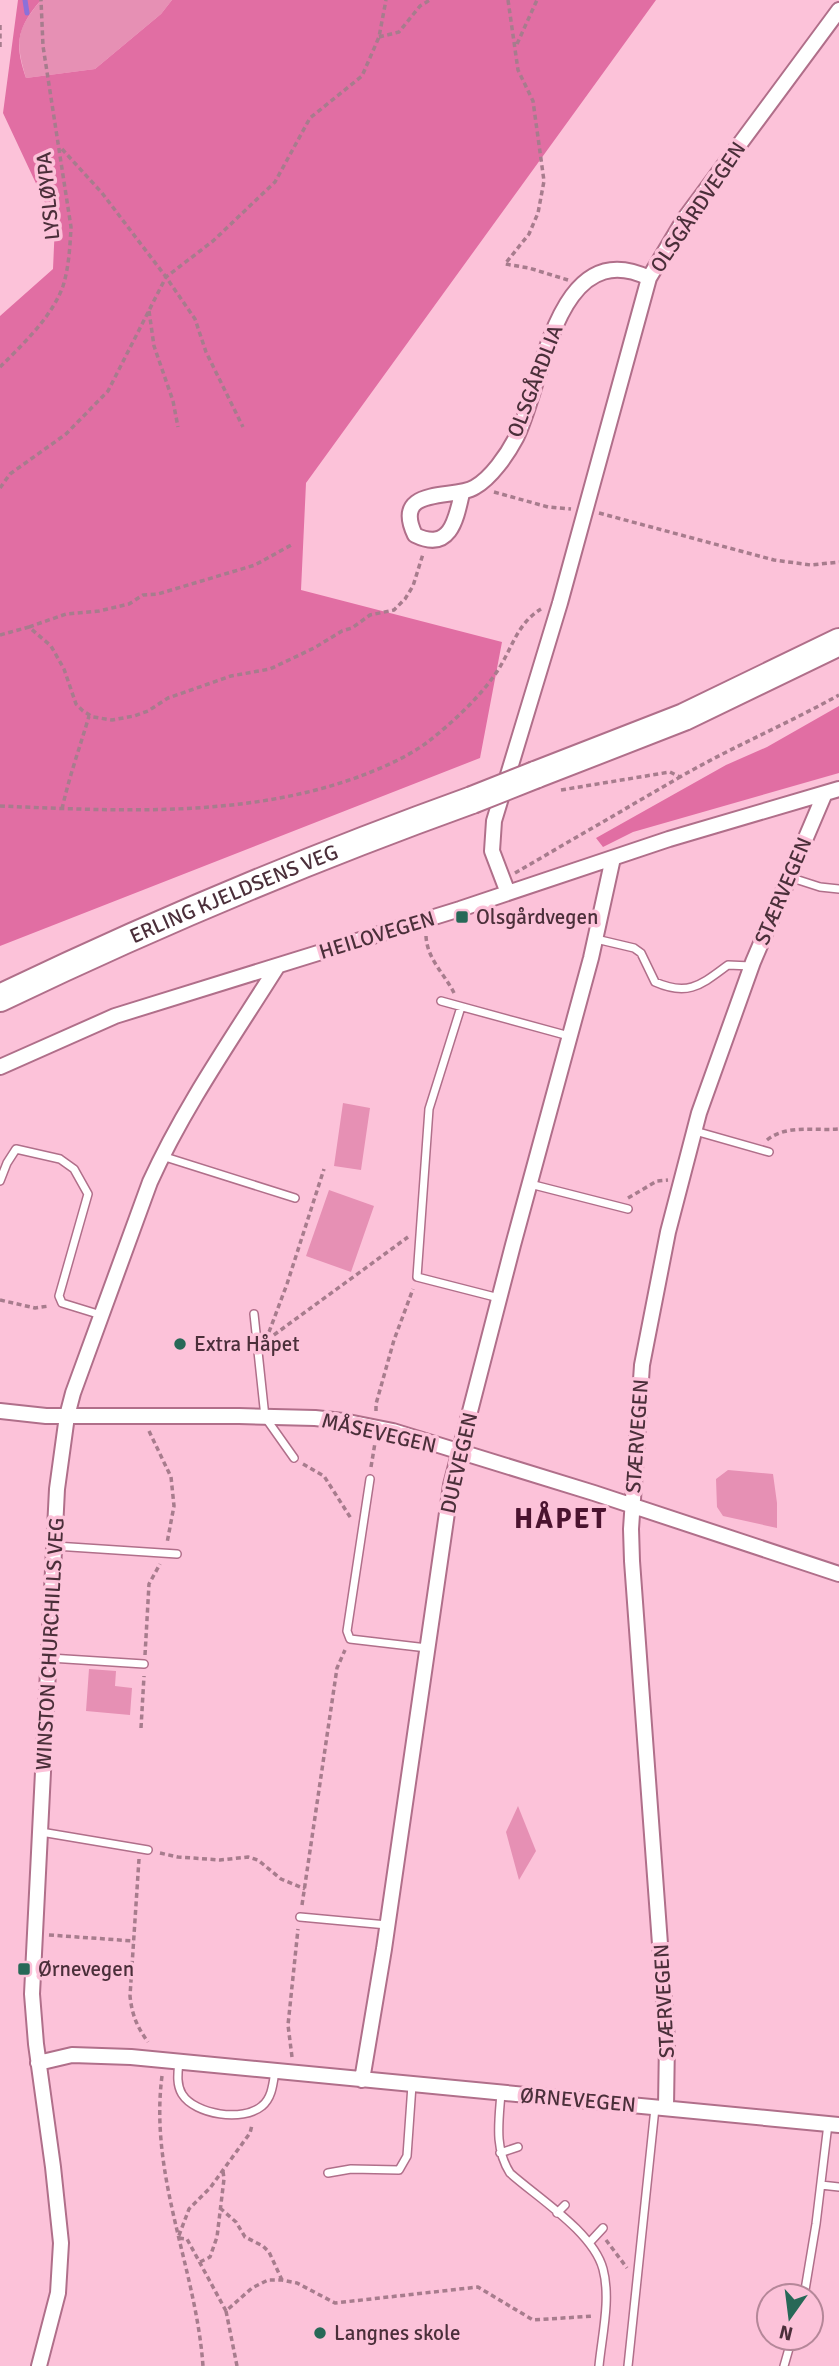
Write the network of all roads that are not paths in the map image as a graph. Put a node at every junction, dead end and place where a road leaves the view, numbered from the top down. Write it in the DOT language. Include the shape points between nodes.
graph roads {
  1 [pos="839,10"];
  2 [pos="649,278"];
  3 [pos="462,494"];
  4 [pos="839,632"];
  5 [pos="839,642"];
  6 [pos="812,653"];
  7 [pos="832,791"];
  8 [pos="613,858"];
  9 [pos="788,876"];
  10 [pos="505,889"];
  11 [pos="839,889"];
  12 [pos="596,939"];
  13 [pos="751,965"];
  14 [pos="277,967"];
  15 [pos="0,998"];
  16 [pos="441,1001"];
  17 [pos="461,1007"];
  18 [pos="570,1036"];
  19 [pos="0,1067"];
  20 [pos="695,1131"];
  21 [pos="769,1152"];
  22 [pos="162,1156"];
  23 [pos="0,1181"];
  24 [pos="529,1184"];
  25 [pos="295,1198"];
  26 [pos="628,1209"];
  27 [pos="499,1298"];
  28 [pos="254,1314"];
  29 [pos="101,1315"];
  30 [pos="0,1411"];
  31 [pos="67,1416"];
  32 [pos="265,1417"];
  33 [pos="460,1452"];
  34 [pos="294,1458"];
  35 [pos="370,1479"];
  36 [pos="632,1506"];
  37 [pos="55,1546"];
  38 [pos="177,1554"];
  39 [pos="839,1574"];
  40 [pos="427,1648"];
  41 [pos="50,1658"];
  42 [pos="145,1664"];
  43 [pos="40,1832"];
  44 [pos="148,1850"];
  45 [pos="300,1917"];
  46 [pos="387,1925"];
  47 [pos="172,2061"];
  48 [pos="38,2063"];
  49 [pos="275,2071"];
  50 [pos="362,2080"];
  51 [pos="412,2085"];
  52 [pos="501,2093"];
  53 [pos="661,2107"];
  54 [pos="833,2124"];
  55 [pos="518,2147"];
  56 [pos="500,2153"];
  57 [pos="328,2173"];
  58 [pos="821,2185"];
  59 [pos="839,2187"];
  60 [pos="565,2205"];
  61 [pos="557,2213"];
  62 [pos="600,2231"];
  63 [pos="589,2243"];
  64 [pos="806,2282"];
  65 [pos="39,2366"];
  66 [pos="600,2366"];
  67 [pos="628,2366"];
  1 -- 2 [label="street, OLSGÅRDVEGEN" via="685,218"];
  2 -- 3 [label="street, OLSGÅRDLIA" via="609,271 591,278 568,300 550,337 520,430 477,487"];
  2 -- 10 [label="street, OLSGÅRDVEGEN" via="587,510 494,821 492,851"];
  3 -- 3 [label="street, OLSGÅRDLIA" via="419,500 410,519 415,534 431,540 451,532"];
  4 -- 6 [label="highway"];
  5 -- 6 [label="highway"];
  6 -- 15 [label="highway, ERLING KJELDSENS VEG, bridge" via="545,783 472,800 289,869"];
  7 -- 8 [label="street, HEILOVEGEN"];
  7 -- 9 [label="street, STÆRVEGEN"];
  8 -- 10 [label="street, HEILOVEGEN"];
  8 -- 12 [label="street, DUEVEGEN"];
  9 -- 11 [label="lane"];
  9 -- 13 [label="street, STÆRVEGEN"];
  10 -- 14 [label="street, HEILOVEGEN"];
  12 -- 13 [label="lane" via="634,948 655,982 670,989 694,988 728,965"];
  12 -- 18 [label="street, DUEVEGEN"];
  13 -- 20 [label="street, STÆRVEGEN"];
  14 -- 19 [label="street, HEILOVEGEN" via="116,1016"];
  14 -- 22 [label="street, WINSTON CHURCHILLS VEG"];
  16 -- 17 [label="lane"];
  17 -- 18 [label="lane"];
  17 -- 27 [label="lane" via="429,1109 417,1277"];
  18 -- 24 [label="street, DUEVEGEN"];
  20 -- 21 [label="lane"];
  20 -- 36 [label="street, STÆRVEGEN" via="668,1233 642,1365"];
  22 -- 25 [label="lane"];
  22 -- 29 [label="street, WINSTON CHURCHILLS VEG"];
  23 -- 29 [label="lane" via="16,1149 60,1159 74,1169 88,1194 59,1296 62,1303"];
  24 -- 26 [label="lane"];
  24 -- 27 [label="street, DUEVEGEN"];
  27 -- 33 [label="street, DUEVEGEN"];
  28 -- 32 [label="lane"];
  29 -- 31 [label="street, WINSTON CHURCHILLS VEG"];
  30 -- 31 [label="street, MÅSEVEGEN"];
  31 -- 32 [label="street, MÅSEVEGEN"];
  31 -- 37 [label="street, WINSTON CHURCHILLS VEG"];
  32 -- 33 [label="street, MÅSEVEGEN" via="315,1418 377,1428"];
  32 -- 34 [label="lane"];
  33 -- 36 [label="street, MÅSEVEGEN"];
  33 -- 40 [label="street, DUEVEGEN"];
  35 -- 40 [label="lane" via="347,1631 350,1639"];
  36 -- 39 [label="street, MÅSEVEGEN"];
  36 -- 53 [label="street, STÆRVEGEN" via="632,1561 667,2040"];
  37 -- 38 [label="lane"];
  37 -- 41 [label="street, WINSTON CHURCHILLS VEG"];
  40 -- 46 [label="street, DUEVEGEN"];
  41 -- 42 [label="lane"];
  41 -- 43 [label="street, WINSTON CHURCHILLS VEG"];
  43 -- 44 [label="lane"];
  43 -- 48 [label="street, WINSTON CHURCHILLS VEG" via="32,1994"];
  45 -- 46 [label="lane"];
  46 -- 50 [label="street, DUEVEGEN"];
  47 -- 48 [label="street, ØRNEVEGEN" via="94,2054"];
  47 -- 49 [label="street, ØRNEVEGEN"];
  47 -- 49 [label="lane" via="180,2092 196,2106 224,2113 255,2111 264,2105"];
  48 -- 65 [label="street, WINSTON CHURCHILLS VEG" via="61,2243 58,2293"];
  49 -- 50 [label="street, ØRNEVEGEN"];
  50 -- 51 [label="street, ØRNEVEGEN"];
  51 -- 52 [label="street, ØRNEVEGEN"];
  51 -- 57 [label="lane" via="414,2109 407,2156 399,2170"];
  52 -- 53 [label="street, ØRNEVEGEN"];
  52 -- 56 [label="lane"];
  53 -- 54 [label="street, ØRNEVEGEN"];
  53 -- 67 [label="lane"];
  54 -- 58 [label="lane"];
  55 -- 56 [label="lane"];
  56 -- 61 [label="lane" via="510,2173"];
  58 -- 59 [label="lane"];
  58 -- 64 [label="lane"];
  60 -- 61 [label="lane"];
  61 -- 63 [label="lane"];
  62 -- 63 [label="lane"];
  63 -- 66 [label="lane" via="603,2267 606,2295"];
}
